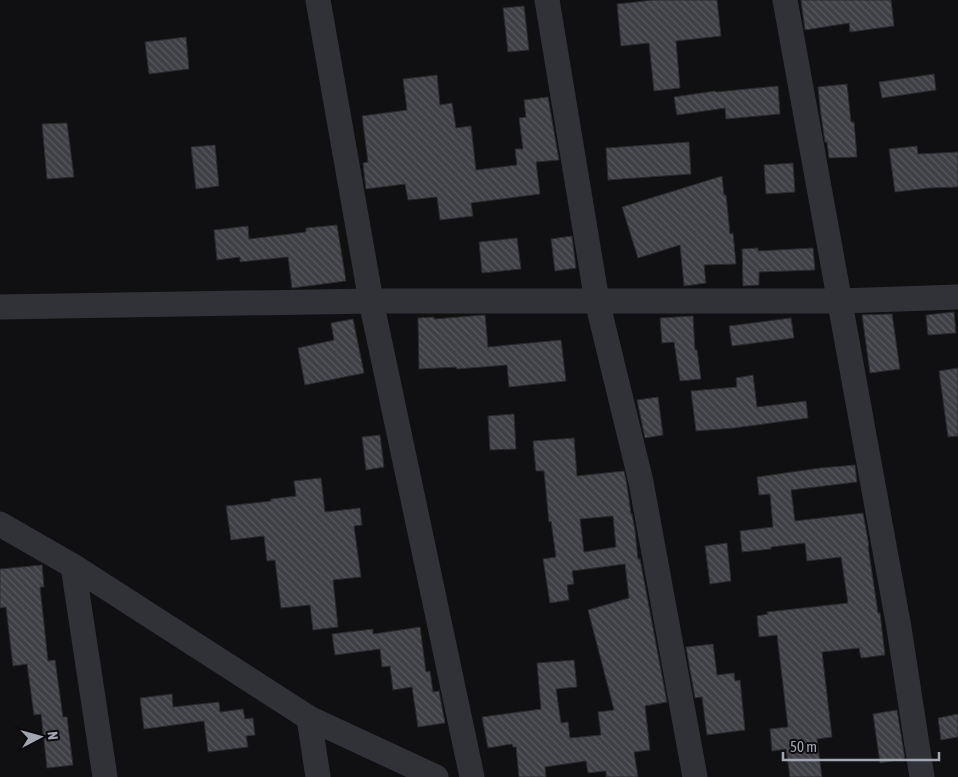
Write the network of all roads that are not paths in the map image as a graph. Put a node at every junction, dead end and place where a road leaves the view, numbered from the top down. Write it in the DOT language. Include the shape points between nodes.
graph roads {
  1 [pos="318,0"];
  2 [pos="547,0"];
  3 [pos="785,0"];
  4 [pos="958,297"];
  5 [pos="840,300"];
  6 [pos="371,301"];
  7 [pos="597,301"];
  8 [pos="0,307"];
  9 [pos="0,524"];
  10 [pos="73,566"];
  11 [pos="309,718"];
  12 [pos="105,777"];
  13 [pos="318,777"];
  14 [pos="436,777"];
  15 [pos="472,777"];
  16 [pos="695,777"];
  17 [pos="922,777"];
  1 -- 6 [label="street"];
  2 -- 7 [label="street"];
  3 -- 5 [label="street"];
  4 -- 5 [label="street"];
  5 -- 7 [label="street"];
  5 -- 17 [label="street" via="899,628"];
  6 -- 7 [label="street"];
  6 -- 8 [label="street"];
  6 -- 15 [label="street"];
  7 -- 16 [label="street" via="641,482"];
  9 -- 10 [label="street"];
  10 -- 11 [label="street"];
  10 -- 12 [label="street"];
  11 -- 13 [label="street"];
  11 -- 14 [label="street"];
}
